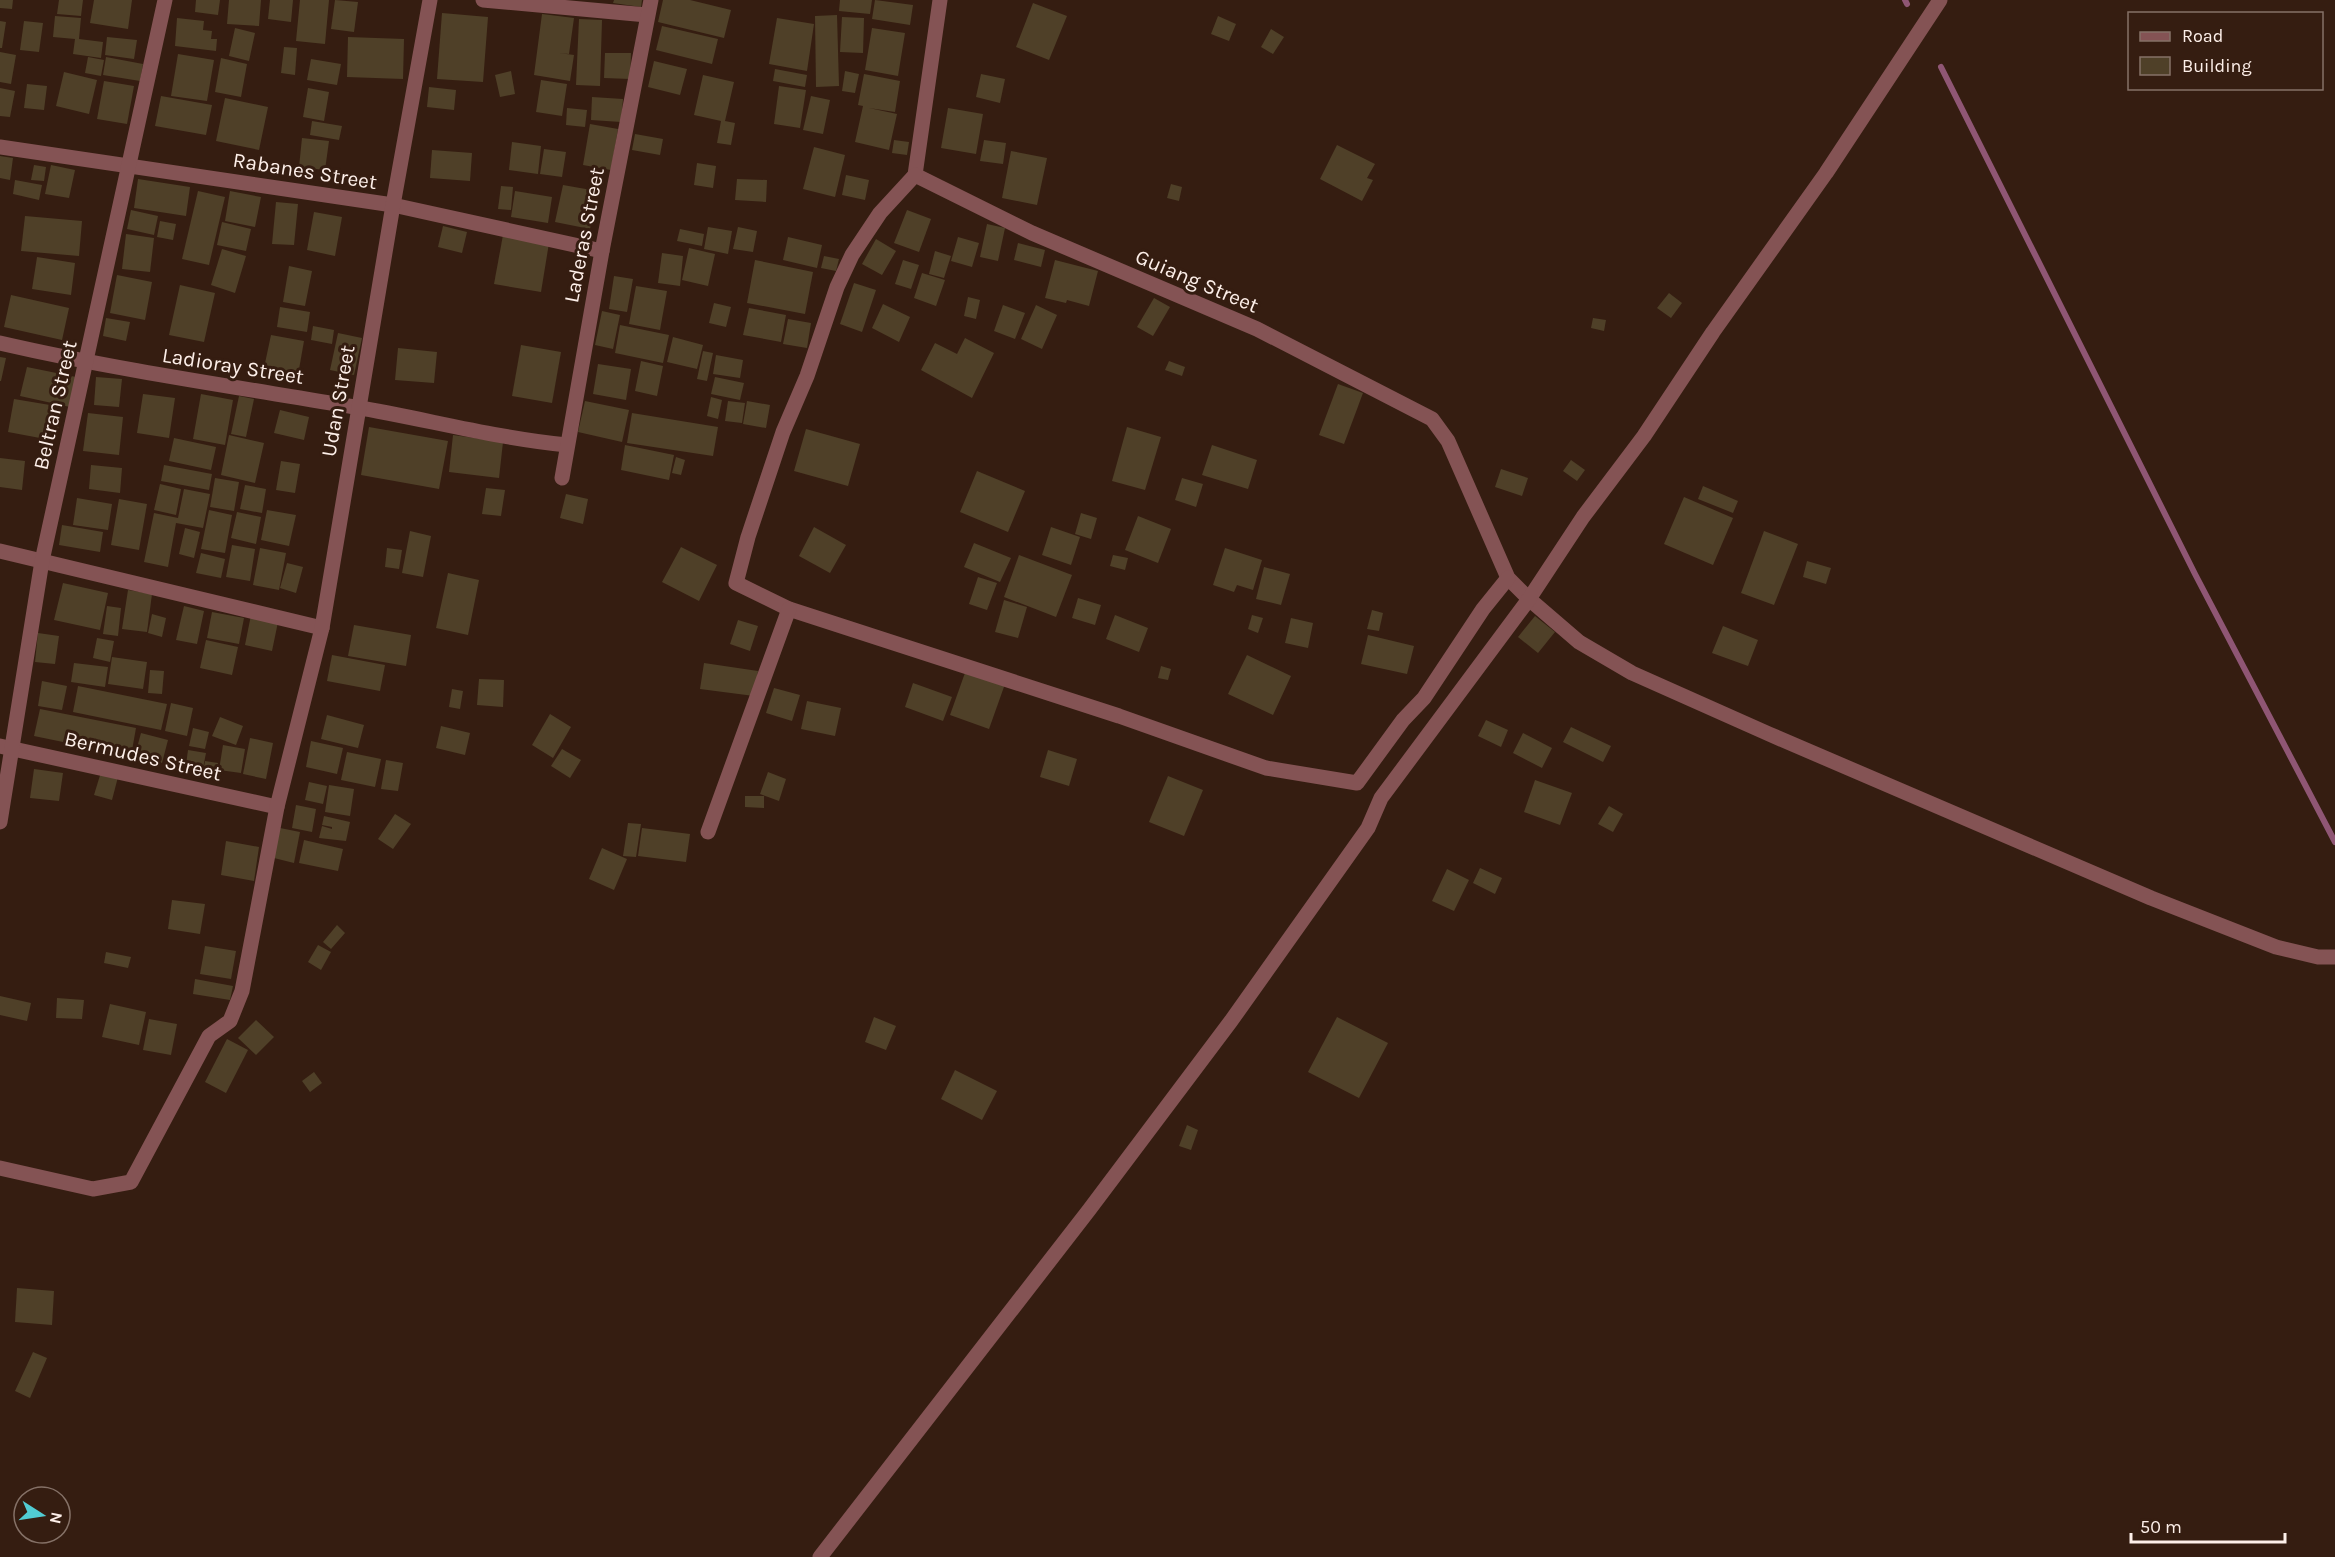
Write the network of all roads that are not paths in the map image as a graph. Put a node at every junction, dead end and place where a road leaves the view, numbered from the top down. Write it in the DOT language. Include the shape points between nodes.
graph roads {
  1 [pos="165,0"];
  2 [pos="430,0"];
  3 [pos="483,0"];
  4 [pos="940,0"];
  5 [pos="1940,0"];
  6 [pos="649,8"];
  7 [pos="0,147"];
  8 [pos="129,166"];
  9 [pos="915,175"];
  10 [pos="393,205"];
  11 [pos="602,251"];
  12 [pos="0,343"];
  13 [pos="86,363"];
  14 [pos="358,408"];
  15 [pos="567,445"];
  16 [pos="562,478"];
  17 [pos="0,551"];
  18 [pos="42,561"];
  19 [pos="1508,578"];
  20 [pos="1529,599"];
  21 [pos="789,609"];
  22 [pos="322,628"];
  23 [pos="5,747"];
  24 [pos="1357,783"];
  25 [pos="1381,798"];
  26 [pos="278,807"];
  27 [pos="0,822"];
  28 [pos="708,832"];
  29 [pos="2335,957"];
  30 [pos="0,1168"];
  31 [pos="820,1557"];
  1 -- 8 [label="street, Beltran Street"];
  2 -- 10 [label="street, Udan Street"];
  3 -- 6 [label="street"];
  4 -- 9 [label="street"];
  5 -- 20 [label="street" via="1826,173 1644,436 1583,516"];
  6 -- 11 [label="street, Laderas Street"];
  7 -- 8 [label="street, Rabanes Street"];
  8 -- 10 [label="street, Rabanes Street"];
  8 -- 13 [label="street, Beltran Street"];
  9 -- 19 [label="street, Guiang Street" via="1032,233 1257,329 1432,419 1448,441"];
  9 -- 21 [label="street" via="880,213 852,255 837,287 748,537 736,583"];
  10 -- 11 [label="street, Rabanes Street"];
  10 -- 14 [label="street, Udan Street"];
  11 -- 15 [label="street, Laderas Street"];
  12 -- 13 [label="street, Ladioray Street"];
  13 -- 14 [label="street, Ladioray Street"];
  13 -- 18 [label="street, Beltran Street"];
  14 -- 15 [label="street, Ladioray Street" via="519,440"];
  14 -- 22 [label="street, Udan Street"];
  15 -- 16 [label="street, Laderas Street"];
  17 -- 18 [label="street"];
  18 -- 22 [label="street"];
  18 -- 23 [label="street, Beltran Street"];
  19 -- 20 [label="street, Guiang Street"];
  19 -- 24 [label="street" via="1424,698"];
  20 -- 25 [label="street"];
  20 -- 29 [label="street, Guiang Street" via="1580,642 1632,673 1758,730 2151,898 2276,947"];
  21 -- 24 [label="street" via="1266,768"];
  21 -- 28 [label="street"];
  22 -- 26 [label="street, Udan Street"];
  23 -- 26 [label="street, Bermudes Street"];
  23 -- 27 [label="street, Beltran Street"];
  24 -- 25 [label="street"];
  25 -- 31 [label="street" via="1368,828 1231,1021"];
  26 -- 30 [label="street, Udan Street" via="242,990 230,1021 209,1036 131,1182 93,1189"];
}
